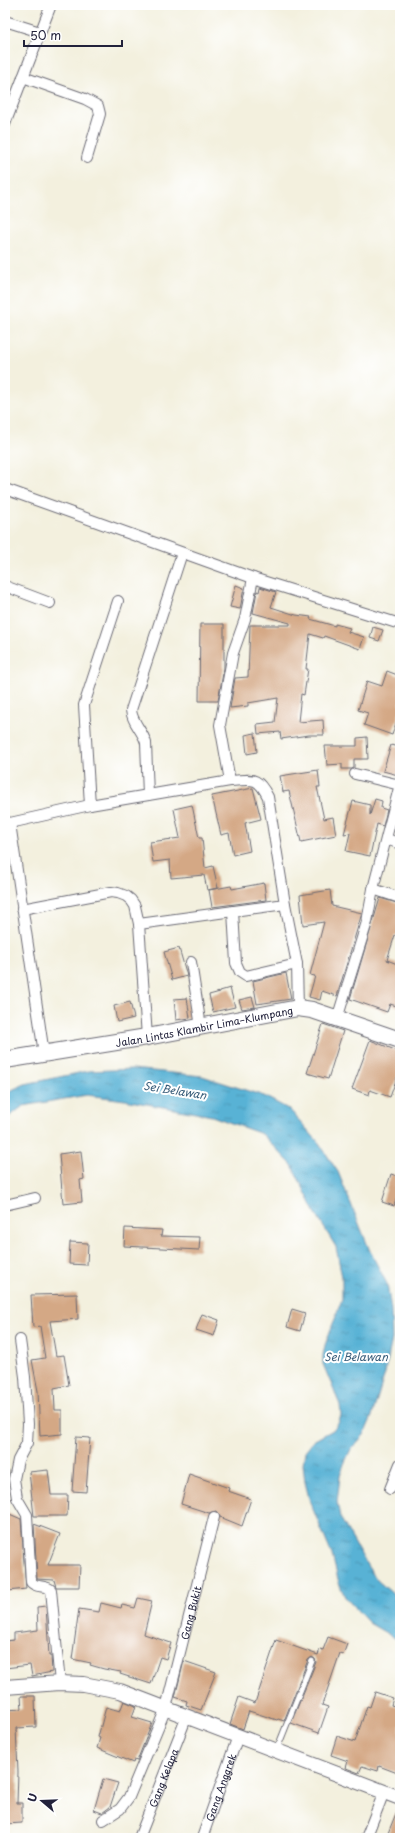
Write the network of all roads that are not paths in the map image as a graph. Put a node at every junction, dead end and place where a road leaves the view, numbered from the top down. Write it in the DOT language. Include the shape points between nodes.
graph roads {
  1 [pos="51,5"];
  2 [pos="5,21"];
  3 [pos="40,32"];
  4 [pos="23,77"];
  5 [pos="8,106"];
  6 [pos="5,124"];
  7 [pos="87,158"];
  8 [pos="5,489"];
  9 [pos="182,553"];
  10 [pos="253,578"];
  11 [pos="5,586"];
  12 [pos="118,601"];
  13 [pos="50,603"];
  14 [pos="400,624"];
  15 [pos="355,774"];
  16 [pos="230,781"];
  17 [pos="400,784"];
  18 [pos="148,795"];
  19 [pos="90,805"];
  20 [pos="7,822"];
  21 [pos="387,839"];
  22 [pos="400,844"];
  23 [pos="373,889"];
  24 [pos="400,898"];
  25 [pos="285,904"];
  26 [pos="22,908"];
  27 [pos="233,911"];
  28 [pos="139,924"];
  29 [pos="191,962"];
  30 [pos="297,964"];
  31 [pos="298,1008"];
  32 [pos="338,1019"];
  33 [pos="202,1027"];
  34 [pos="147,1037"];
  35 [pos="400,1040"];
  36 [pos="44,1054"];
  37 [pos="5,1060"];
  38 [pos="35,1198"];
  39 [pos="5,1205"];
  40 [pos="20,1340"];
  41 [pos="400,1464"];
  42 [pos="390,1489"];
  43 [pos="214,1517"];
  44 [pos="312,1660"];
  45 [pos="60,1683"];
  46 [pos="5,1687"];
  47 [pos="166,1708"];
  48 [pos="187,1716"];
  49 [pos="238,1736"];
  50 [pos="276,1751"];
  51 [pos="384,1792"];
  52 [pos="400,1798"];
  53 [pos="103,1820"];
  54 [pos="139,1838"];
  55 [pos="202,1838"];
  56 [pos="366,1838"];
  1 -- 3 [label="street"];
  2 -- 3 [label="street"];
  3 -- 4 [label="street"];
  4 -- 5 [label="street"];
  4 -- 7 [label="street" via="98,106 100,114"];
  5 -- 6 [label="street"];
  8 -- 9 [label="street"];
  9 -- 10 [label="street"];
  9 -- 18 [label="street" via="131,710 132,718 146,743"];
  10 -- 14 [label="street"];
  10 -- 16 [label="street" via="245,619 233,653 220,725"];
  11 -- 13 [label="street"];
  12 -- 19 [label="street" via="84,705"];
  15 -- 17 [label="street"];
  16 -- 18 [label="street"];
  16 -- 25 [label="street" via="258,782 268,797"];
  17 -- 21 [label="street"];
  18 -- 19 [label="street"];
  19 -- 20 [label="street"];
  20 -- 26 [label="street"];
  21 -- 22 [label="street"];
  21 -- 23 [label="street"];
  23 -- 24 [label="street"];
  23 -- 32 [label="street" via="367,922"];
  25 -- 27 [label="street"];
  25 -- 30 [label="street"];
  26 -- 28 [label="street" via="111,892 131,900"];
  26 -- 36 [label="street"];
  27 -- 28 [label="street"];
  27 -- 30 [label="street" via="236,963 240,972 246,976"];
  28 -- 34 [label="street"];
  29 -- 33 [label="street"];
  30 -- 31 [label="street"];
  31 -- 32 [label="main road, Jalan Lintas Klambir Lima–Klumpang"];
  31 -- 33 [label="main road, Jalan Lintas Klambir Lima–Klumpang"];
  32 -- 35 [label="main road, Jalan Lintas Klambir Lima–Klumpang"];
  33 -- 34 [label="main road, Jalan Lintas Klambir Lima–Klumpang"];
  34 -- 36 [label="main road, Jalan Lintas Klambir Lima–Klumpang"];
  36 -- 37 [label="main road, Jalan Lintas Klambir Lima–Klumpang"];
  38 -- 39 [label="street"];
  40 -- 45 [label="street" via="28,1424 27,1443 18,1460 14,1479 17,1498 27,1515 31,1582 51,1590"];
  41 -- 42 [label="street"];
  43 -- 47 [label="street, Gang Bukit"];
  44 -- 50 [label="lane"];
  45 -- 46 [label="street"];
  45 -- 47 [label="street" via="83,1684 120,1691"];
  47 -- 48 [label="street"];
  47 -- 53 [label="street, Gang Bukit" via="129,1798 120,1809"];
  48 -- 49 [label="street"];
  48 -- 54 [label="street, Gang Kelapa"];
  49 -- 50 [label="street"];
  49 -- 55 [label="street, Gang Anggrek"];
  50 -- 51 [label="street"];
  51 -- 52 [label="street"];
  51 -- 56 [label="street"];
}
